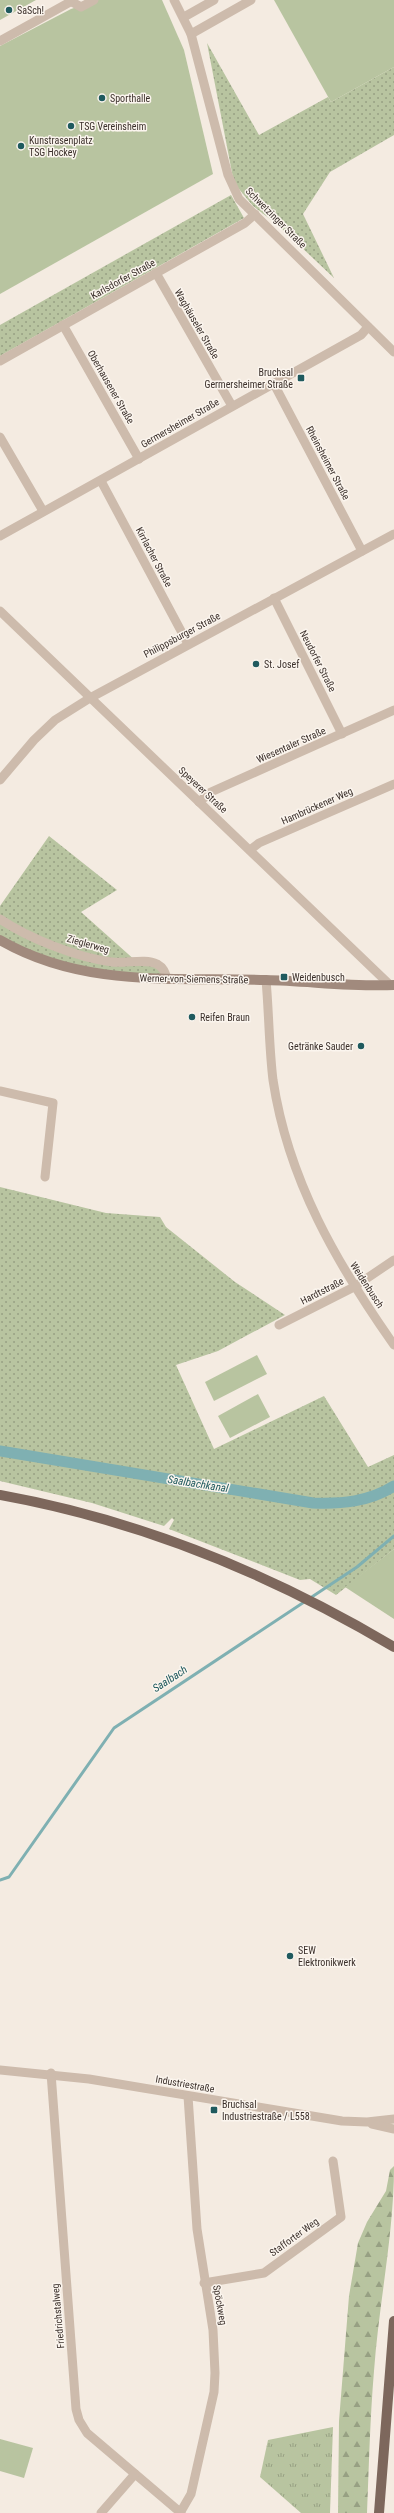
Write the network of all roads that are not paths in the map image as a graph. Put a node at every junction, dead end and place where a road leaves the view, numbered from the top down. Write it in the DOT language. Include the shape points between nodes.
graph roads {
  1 [pos="94,0"];
  2 [pos="174,0"];
  3 [pos="214,0"];
  4 [pos="251,0"];
  5 [pos="70,1"];
  6 [pos="184,17"];
  7 [pos="191,34"];
  8 [pos="0,41"];
  9 [pos="255,214"];
  10 [pos="156,273"];
  11 [pos="63,325"];
  12 [pos="368,327"];
  13 [pos="394,352"];
  14 [pos="0,361"];
  15 [pos="274,384"];
  16 [pos="232,406"];
  17 [pos="0,437"];
  18 [pos="139,459"];
  19 [pos="101,481"];
  20 [pos="43,511"];
  21 [pos="394,534"];
  22 [pos="0,536"];
  23 [pos="362,551"];
  24 [pos="274,598"];
  25 [pos="0,612"];
  26 [pos="188,644"];
  27 [pos="90,698"];
  28 [pos="394,710"];
  29 [pos="342,734"];
  30 [pos="0,780"];
  31 [pos="394,784"];
  32 [pos="199,802"];
  33 [pos="250,850"];
  34 [pos="0,919"];
  35 [pos="0,940"];
  36 [pos="166,979"];
  37 [pos="266,980"];
  38 [pos="392,985"];
  39 [pos="0,1091"];
  40 [pos="45,1177"];
  41 [pos="394,1260"];
  42 [pos="354,1287"];
  43 [pos="279,1325"];
  44 [pos="394,1345"];
  45 [pos="0,1495"];
  46 [pos="394,1647"];
  47 [pos="0,2070"];
  48 [pos="51,2073"];
  49 [pos="188,2096"];
  50 [pos="394,2119"];
  51 [pos="367,2122"];
  52 [pos="394,2129"];
  53 [pos="333,2161"];
  54 [pos="204,2283"];
  55 [pos="394,2321"];
  56 [pos="135,2474"];
  57 [pos="101,2513"];
  58 [pos="180,2513"];
  59 [pos="379,2513"];
  1 -- 5 [label="street" via="81,7"];
  2 -- 6 [label="street, Schwetzinger Straße"];
  3 -- 6 [label="street"];
  4 -- 7 [label="street"];
  5 -- 8 [label="street"];
  6 -- 7 [label="street, Schwetzinger Straße"];
  7 -- 9 [label="street, Schwetzinger Straße" via="228,175 239,199"];
  9 -- 10 [label="street, Karlsdorfer Straße" via="245,223"];
  9 -- 12 [label="street, Schwetzinger Straße"];
  10 -- 11 [label="street, Karlsdorfer Straße"];
  10 -- 16 [label="street, Waghäuseler Straße"];
  11 -- 14 [label="street, Karlsdorfer Straße"];
  11 -- 18 [label="street, Oberhausener Straße"];
  12 -- 13 [label="street, Schwetzinger Straße"];
  12 -- 15 [label="street, Germersheimer Straße" via="361,335 343,346"];
  15 -- 16 [label="street, Germersheimer Straße"];
  15 -- 23 [label="street, Rheinsheimer Straße"];
  16 -- 18 [label="street, Germersheimer Straße"];
  17 -- 20 [label="street"];
  18 -- 19 [label="street, Germersheimer Straße"];
  19 -- 20 [label="street, Germersheimer Straße"];
  19 -- 26 [label="street, Kirrlacher Straße"];
  20 -- 22 [label="street, Germersheimer Straße"];
  21 -- 23 [label="street, Philippsburger Straße"];
  23 -- 24 [label="street, Philippsburger Straße"];
  24 -- 26 [label="street, Philippsburger Straße"];
  24 -- 29 [label="street, Neudorfer Straße"];
  25 -- 27 [label="street, Speyerer Straße"];
  26 -- 27 [label="street, Philippsburger Straße"];
  27 -- 30 [label="street, Philippsburger Straße" via="56,720 39,735"];
  27 -- 32 [label="street, Speyerer Straße"];
  28 -- 29 [label="street, Wiesentaler Straße"];
  29 -- 32 [label="street, Wiesentaler Straße" via="211,792"];
  31 -- 33 [label="street, Hambrückener Weg" via="259,843"];
  32 -- 33 [label="street, Speyerer Straße"];
  33 -- 38 [label="street, Speyerer Straße"];
  34 -- 36 [label="street, Zieglerweg" via="43,942 72,951 111,962 156,963 164,969"];
  35 -- 36 [label="main road, Werner-von-Siemens-Straße" via="53,965 110,977"];
  36 -- 37 [label="main road, Werner-von-Siemens-Straße"];
  37 -- 38 [label="main road, Werner-von-Siemens-Straße"];
  37 -- 42 [label="street, Weidenbusch" via="273,1080 290,1152 318,1223"];
  39 -- 40 [label="street" via="53,1103"];
  41 -- 42 [label="street, Hardtstraße"];
  42 -- 43 [label="street, Hardtstraße"];
  42 -- 44 [label="street, Weidenbusch"];
  45 -- 46 [label="main road" via="80,1512 192,1548 316,1604"];
  47 -- 48 [label="street, Industriestraße"];
  48 -- 49 [label="street, Industriestraße"];
  48 -- 56 [label="street, Friedrichstalweg" via="76,2409 87,2433"];
  49 -- 51 [label="street, Industriestraße" via="277,2112"];
  49 -- 54 [label="street, Spöckweg" via="197,2229"];
  50 -- 51 [label="street, Industriestraße"];
  51 -- 52 [label="street, Industriestraße"];
  53 -- 54 [label="street, Stafforter Weg" via="341,2217 264,2273"];
  54 -- 58 [label="street, Spöckweg" via="213,2330 214,2392 191,2494"];
  55 -- 59 [label="main road"];
  56 -- 57 [label="street"];
  56 -- 58 [label="street, Friedrichstalweg"];
}
